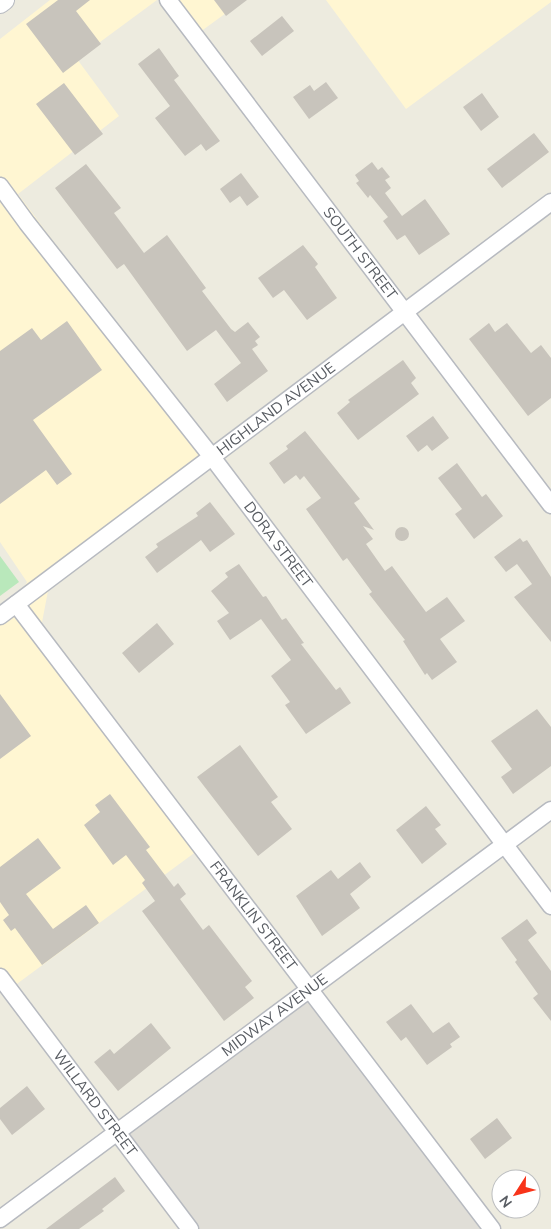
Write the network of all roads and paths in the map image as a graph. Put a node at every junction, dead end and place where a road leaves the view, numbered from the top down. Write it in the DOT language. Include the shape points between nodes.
graph roads {
  1 [pos="4,0"];
  2 [pos="168,0"];
  3 [pos="0,3"];
  4 [pos="0,186"];
  5 [pos="551,202"];
  6 [pos="404,313"];
  7 [pos="212,457"];
  8 [pos="551,505"];
  9 [pos="16,604"];
  10 [pos="0,616"];
  11 [pos="551,810"];
  12 [pos="504,845"];
  13 [pos="551,906"];
  14 [pos="0,977"];
  15 [pos="310,990"];
  16 [pos="117,1132"];
  17 [pos="0,1220"];
  18 [pos="190,1229"];
  19 [pos="492,1229"];
  1 -- 3 [label="street"];
  2 -- 6 [label="street, SOUTH STREET"];
  4 -- 7 [label="street, DORA STREET"];
  5 -- 6 [label="street, HIGHLAND AVENUE"];
  6 -- 7 [label="street, HIGHLAND AVENUE"];
  6 -- 8 [label="street, SOUTH STREET"];
  7 -- 9 [label="street, HIGHLAND AVENUE"];
  7 -- 12 [label="street, DORA STREET"];
  9 -- 10 [label="street, HIGHLAND AVENUE"];
  9 -- 15 [label="street, FRANKLIN STREET"];
  11 -- 12 [label="street, MIDWAY AVENUE"];
  12 -- 13 [label="street, DORA STREET"];
  12 -- 15 [label="street, MIDWAY AVENUE"];
  14 -- 16 [label="street, WILLARD STREET"];
  15 -- 16 [label="street, MIDWAY AVENUE"];
  15 -- 19 [label="street, FRANKLIN STREET"];
  16 -- 17 [label="street, MIDWAY AVENUE"];
  16 -- 18 [label="street, WILLARD STREET"];
}
